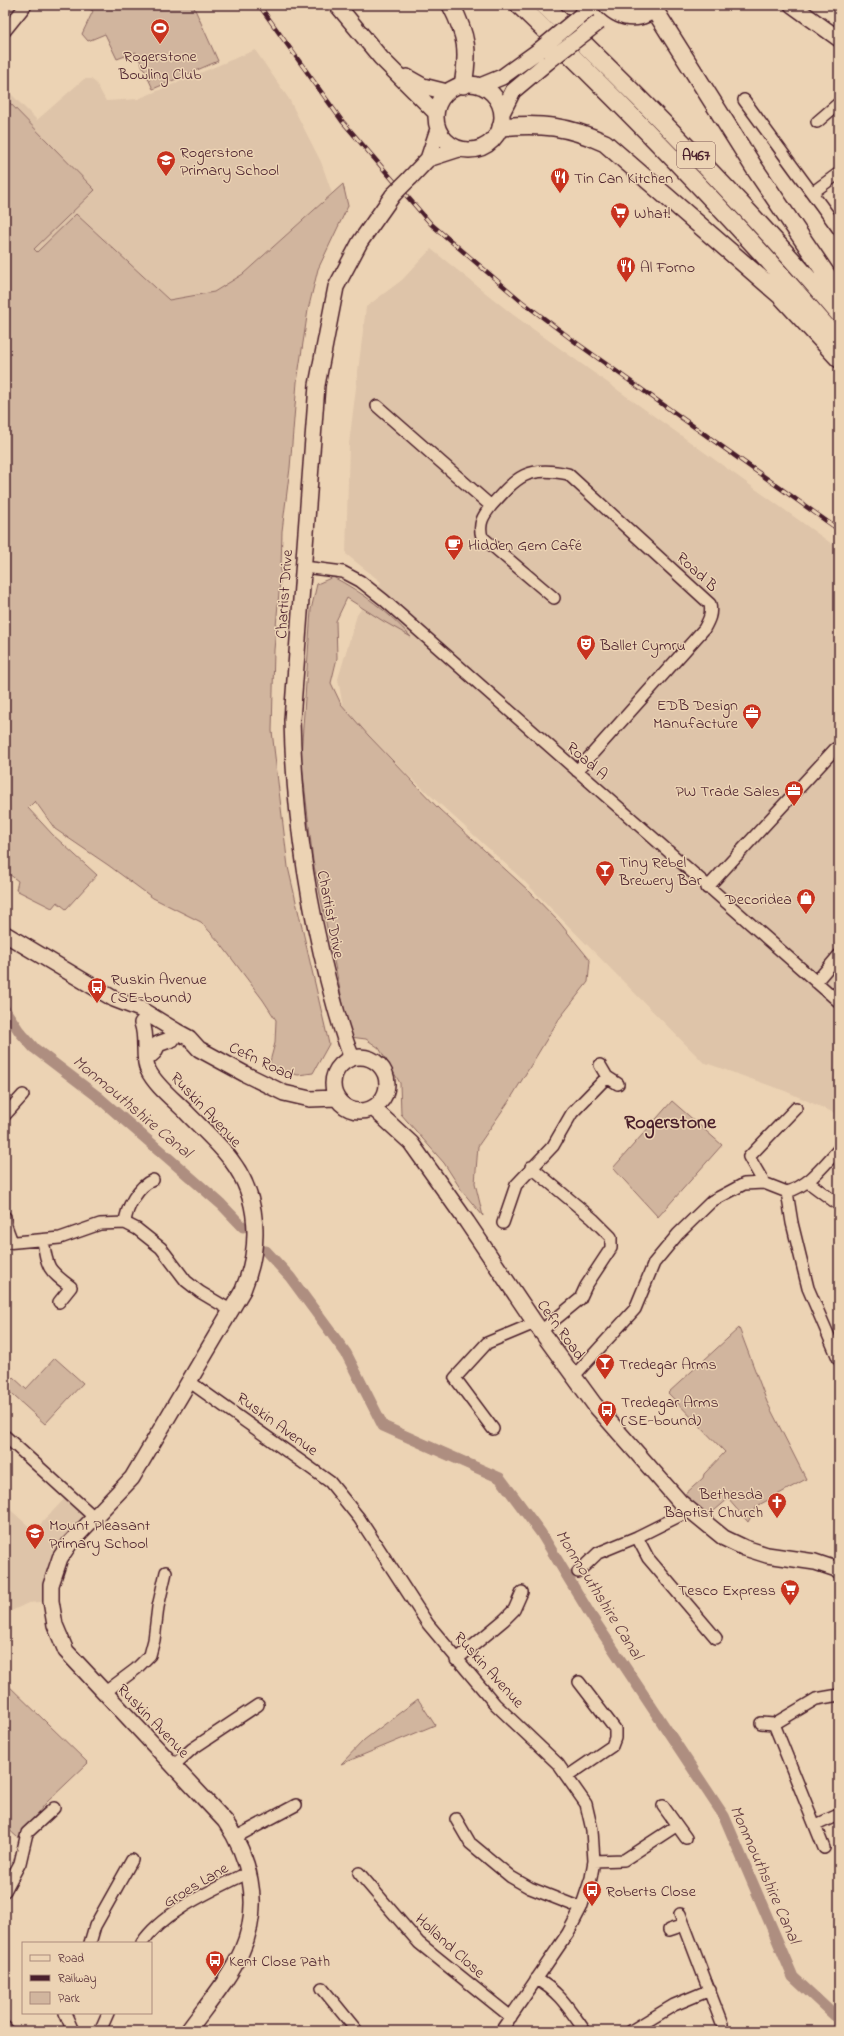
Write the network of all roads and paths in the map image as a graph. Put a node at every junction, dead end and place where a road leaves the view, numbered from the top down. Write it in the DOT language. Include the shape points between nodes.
graph roads {
  1 [pos="26,5"];
  2 [pos="337,5"];
  3 [pos="451,5"];
  4 [pos="519,5"];
  5 [pos="544,5"];
  6 [pos="606,5"];
  7 [pos="792,5"];
  8 [pos="656,7"];
  9 [pos="587,8"];
  10 [pos="623,17"];
  11 [pos="5,31"];
  12 [pos="839,39"];
  13 [pos="381,58"];
  14 [pos="463,85"];
  15 [pos="480,86"];
  16 [pos="447,92"];
  17 [pos="744,100"];
  18 [pos="839,103"];
  19 [pos="436,113"];
  20 [pos="501,120"];
  21 [pos="817,122"];
  22 [pos="438,130"];
  23 [pos="459,149"];
  24 [pos="428,159"];
  25 [pos="839,173"];
  26 [pos="812,193"];
  27 [pos="839,230"];
  28 [pos="839,292"];
  29 [pos="839,314"];
  30 [pos="839,341"];
  31 [pos="839,359"];
  32 [pos="376,406"];
  33 [pos="491,506"];
  34 [pos="304,567"];
  35 [pos="554,598"];
  36 [pos="835,749"];
  37 [pos="577,771"];
  38 [pos="707,888"];
  39 [pos="5,934"];
  40 [pos="839,955"];
  41 [pos="816,982"];
  42 [pos="114,999"];
  43 [pos="839,1002"];
  44 [pos="142,1023"];
  45 [pos="157,1031"];
  46 [pos="174,1035"];
  47 [pos="352,1058"];
  48 [pos="146,1059"];
  49 [pos="600,1065"];
  50 [pos="607,1077"];
  51 [pos="618,1084"];
  52 [pos="22,1095"];
  53 [pos="336,1098"];
  54 [pos="373,1108"];
  55 [pos="796,1108"];
  56 [pos="5,1114"];
  57 [pos="839,1149"];
  58 [pos="531,1167"];
  59 [pos="153,1180"];
  60 [pos="808,1182"];
  61 [pos="764,1183"];
  62 [pos="787,1192"];
  63 [pos="839,1205"];
  64 [pos="5,1217"];
  65 [pos="125,1223"];
  66 [pos="503,1223"];
  67 [pos="42,1240"];
  68 [pos="8,1242"];
  69 [pos="59,1302"];
  70 [pos="232,1311"];
  71 [pos="538,1327"];
  72 [pos="839,1360"];
  73 [pos="574,1376"];
  74 [pos="190,1382"];
  75 [pos="493,1429"];
  76 [pos="5,1436"];
  77 [pos="689,1511"];
  78 [pos="94,1517"];
  79 [pos="637,1537"];
  80 [pos="166,1572"];
  81 [pos="578,1572"];
  82 [pos="839,1572"];
  83 [pos="522,1592"];
  84 [pos="716,1638"];
  85 [pos="456,1660"];
  86 [pos="579,1682"];
  87 [pos="104,1693"];
  88 [pos="839,1695"];
  89 [pos="258,1705"];
  90 [pos="761,1723"];
  91 [pos="774,1724"];
  92 [pos="173,1766"];
  93 [pos="568,1776"];
  94 [pos="296,1805"];
  95 [pos="662,1806"];
  96 [pos="54,1808"];
  97 [pos="838,1815"];
  98 [pos="456,1819"];
  99 [pos="816,1825"];
  100 [pos="676,1826"];
  101 [pos="236,1837"];
  102 [pos="686,1838"];
  103 [pos="824,1848"];
  104 [pos="132,1860"];
  105 [pos="594,1861"];
  106 [pos="360,1873"];
  107 [pos="249,1874"];
  108 [pos="5,1891"];
  109 [pos="581,1908"];
  110 [pos="680,1914"];
  111 [pos="684,1925"];
  112 [pos="669,1930"];
  113 [pos="90,1942"];
  114 [pos="143,1942"];
  115 [pos="536,1979"];
  116 [pos="322,1988"];
  117 [pos="710,1990"];
  118 [pos="65,2014"];
  119 [pos="108,2014"];
  120 [pos="511,2017"];
  121 [pos="722,2024"];
  122 [pos="5,2027"];
  123 [pos="8,2031"];
  124 [pos="73,2031"];
  125 [pos="100,2031"];
  126 [pos="188,2031"];
  127 [pos="357,2031"];
  128 [pos="501,2031"];
  129 [pos="585,2031"];
  130 [pos="631,2031"];
  1 -- 11 [label="street"];
  2 -- 13 [label="main road"];
  3 -- 14 [label="main road" via="466,40 467,61"];
  4 -- 30 [label="main road, A467" via="607,89 690,174 779,270"];
  5 -- 29 [label="main road, A467" via="732,192"];
  6 -- 10 [label="main road"];
  7 -- 12 [label="main road"];
  8 -- 10 [label="main road, Chartist Drive" via="643,16"];
  8 -- 28 [label="main road" via="755,169"];
  9 -- 15 [label="main road, bridge" via="502,77"];
  10 -- 20 [label="main road, Chartist Drive, bridge" via="599,22 513,91"];
  13 -- 16 [label="main road" via="423,86"];
  13 -- 19 [label="main road"];
  14 -- 15 [label="main road"];
  14 -- 16 [label="main road"];
  15 -- 20 [label="main road" via="490,92 500,105"];
  16 -- 19 [label="main road"];
  17 -- 26 [label="street"];
  18 -- 21 [label="street"];
  19 -- 22 [label="main road, Chartist Drive"];
  20 -- 23 [label="main road, Chartist Drive" via="493,140 485,147 474,150"];
  20 -- 31 [label="main road" via="562,127 605,143 781,296"];
  22 -- 23 [label="main road" via="446,142"];
  22 -- 24 [label="main road, Chartist Drive"];
  23 -- 24 [label="main road, Chartist Drive"];
  24 -- 34 [label="main road, Chartist Drive, bridge" via="393,195 360,242 336,286 317,385"];
  25 -- 26 [label="street"];
  26 -- 27 [label="street"];
  32 -- 33 [label="street"];
  33 -- 35 [label="street" via="483,517 480,528 482,537"];
  33 -- 37 [label="street, Road B" via="519,477 533,472 553,471 568,474 710,604 712,611 704,629"];
  34 -- 37 [label="street, Road A" via="343,572 360,582 384,600"];
  34 -- 47 [label="main road, Chartist Drive" via="292,720 293,776 305,872 319,946 342,1034"];
  36 -- 38 [label="street"];
  37 -- 38 [label="street, Road A"];
  38 -- 41 [label="street, Road A"];
  39 -- 42 [label="main road, Cefn Road"];
  40 -- 41 [label="street"];
  41 -- 43 [label="street, Road A"];
  42 -- 44 [label="main road, Cefn Road" via="126,1013"];
  42 -- 46 [label="main road, Cefn Road" via="140,1009"];
  44 -- 45 [label="main road, Cefn Road"];
  44 -- 48 [label="main road, Ruskin Avenue" via="146,1032"];
  45 -- 46 [label="main road" via="162,1029"];
  45 -- 48 [label="main road"];
  46 -- 48 [label="main road" via="158,1044"];
  46 -- 53 [label="main road, Cefn Road" via="189,1038 199,1049 284,1093 310,1099"];
  47 -- 53 [label="main road" via="343,1063 334,1074"];
  47 -- 54 [label="main road" via="363,1057 375,1062 384,1071 387,1080 385,1094 381,1102"];
  48 -- 70 [label="main road, Ruskin Avenue" via="150,1074 232,1160 243,1180 253,1211 255,1249 250,1272"];
  49 -- 50 [label="street"];
  50 -- 51 [label="street"];
  50 -- 58 [label="street" via="572,1113 553,1146"];
  52 -- 56 [label="street"];
  53 -- 54 [label="main road" via="351,1110"];
  54 -- 71 [label="main road, Cefn Road" via="411,1143"];
  55 -- 61 [label="street" via="749,1157"];
  57 -- 60 [label="street"];
  58 -- 66 [label="street" via="516,1184"];
  58 -- 71 [label="street" via="611,1237 611,1248 580,1299"];
  59 -- 65 [label="street" via="145,1183 126,1211"];
  60 -- 62 [label="street"];
  60 -- 63 [label="street"];
  61 -- 62 [label="street"];
  61 -- 73 [label="street" via="744,1184 712,1201 678,1234 654,1263 634,1309"];
  62 -- 72 [label="street" via="808,1288"];
  64 -- 68 [label="street"];
  65 -- 67 [label="street" via="100,1224 60,1238"];
  65 -- 70 [label="street" via="161,1248 186,1281"];
  67 -- 68 [label="street"];
  67 -- 69 [label="street" via="51,1272 71,1287"];
  70 -- 74 [label="main road, Ruskin Avenue"];
  71 -- 73 [label="main road, Cefn Road"];
  71 -- 75 [label="street" via="486,1344 455,1378"];
  73 -- 77 [label="main road, Cefn Road" via="594,1404"];
  74 -- 78 [label="main road, Ruskin Avenue" via="132,1478"];
  74 -- 85 [label="street, Ruskin Avenue" via="330,1482 359,1518 428,1624"];
  76 -- 78 [label="street"];
  77 -- 79 [label="street"];
  77 -- 82 [label="main road, Cefn Road" via="724,1538 745,1548 767,1555 814,1562 836,1568"];
  78 -- 87 [label="main road, Ruskin Avenue" via="70,1542 60,1558 51,1585 51,1601 55,1625 66,1652"];
  79 -- 81 [label="street" via="598,1553"];
  79 -- 84 [label="street" via="648,1558"];
  80 -- 87 [label="street" via="150,1655"];
  83 -- 85 [label="street" via="514,1610"];
  85 -- 93 [label="street, Ruskin Avenue" via="502,1712"];
  86 -- 93 [label="street" via="615,1729 616,1738 612,1746"];
  87 -- 92 [label="main road, Ruskin Avenue"];
  88 -- 91 [label="street" via="816,1699"];
  89 -- 92 [label="street" via="192,1749"];
  90 -- 91 [label="street"];
  91 -- 99 [label="street"];
  92 -- 101 [label="main road, Ruskin Avenue" via="200,1793"];
  93 -- 105 [label="street, Ruskin Avenue" via="586,1804 592,1830"];
  94 -- 101 [label="street"];
  95 -- 100 [label="street"];
  96 -- 108 [label="street" via="27,1833 20,1863"];
  97 -- 99 [label="street"];
  98 -- 109 [label="street" via="470,1843 511,1877 530,1888"];
  99 -- 103 [label="street"];
  100 -- 102 [label="street"];
  100 -- 105 [label="street" via="624,1860"];
  101 -- 107 [label="main road, Ruskin Avenue"];
  104 -- 113 [label="street" via="95,1926"];
  105 -- 109 [label="street, Ruskin Avenue"];
  106 -- 120 [label="street, Holland Close" via="419,1943"];
  107 -- 114 [label="street, Groes Lane" via="240,1876 187,1904 148,1934"];
  107 -- 126 [label="main road, Ruskin Avenue" via="253,1913 243,1949 222,1985"];
  109 -- 115 [label="street, Ruskin Avenue" via="568,1933"];
  110 -- 111 [label="street"];
  111 -- 112 [label="street"];
  111 -- 117 [label="street"];
  115 -- 120 [label="street, Ruskin Avenue"];
  115 -- 129 [label="street" via="558,1994"];
  116 -- 127 [label="street"];
  117 -- 121 [label="street"];
  117 -- 130 [label="street" via="674,2005"];
  118 -- 124 [label="street"];
  119 -- 125 [label="street"];
  120 -- 128 [label="street, Ruskin Avenue"];
  122 -- 123 [label="street"];
}
